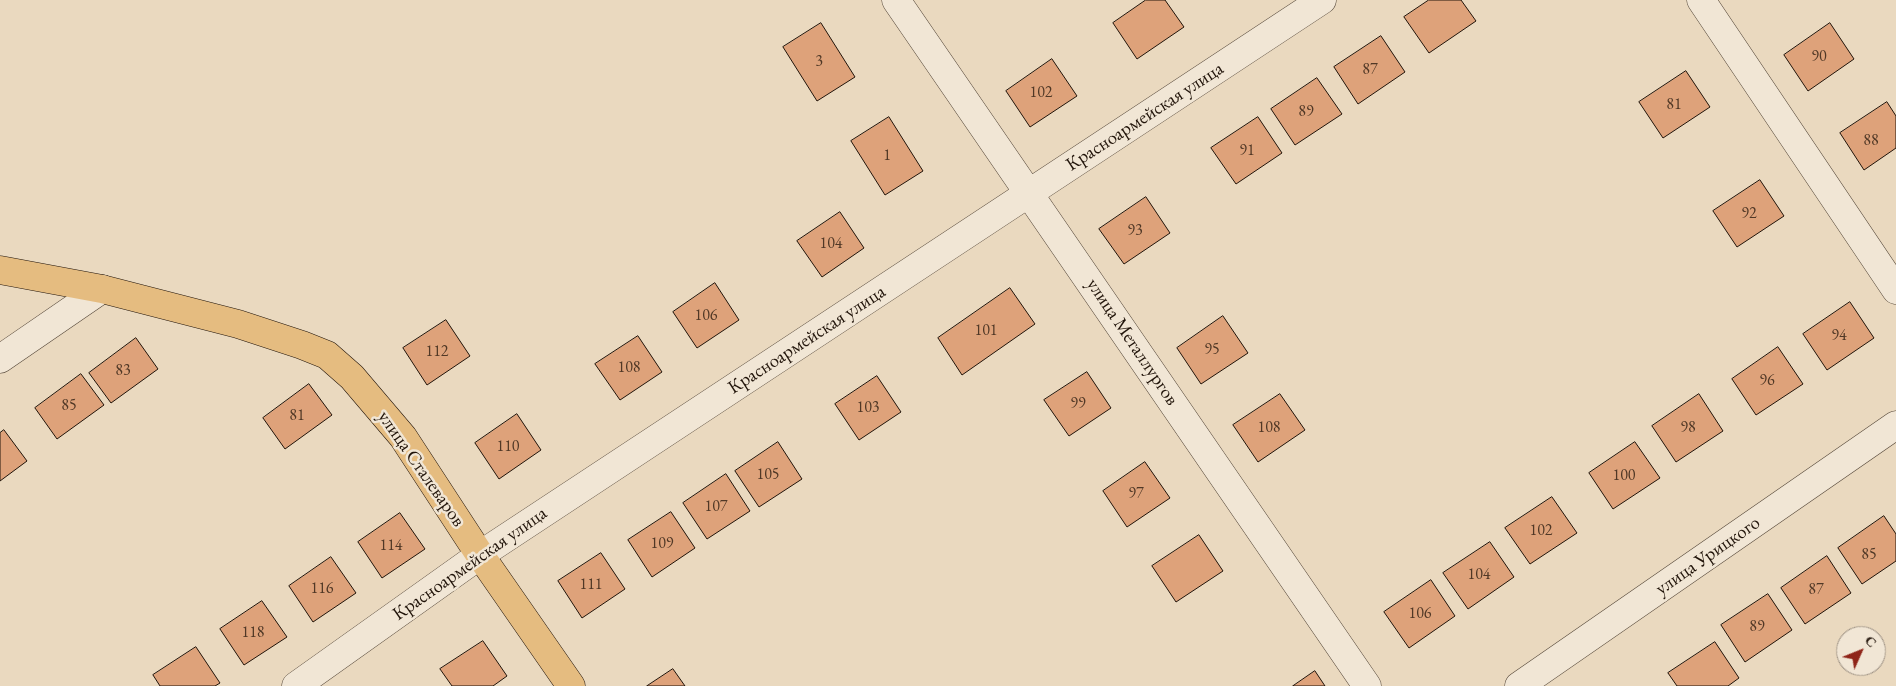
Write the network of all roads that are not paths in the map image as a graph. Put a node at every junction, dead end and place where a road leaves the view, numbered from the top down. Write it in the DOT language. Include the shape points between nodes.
graph roads {
  1 [pos="896,0"];
  2 [pos="1322,0"];
  3 [pos="1701,0"];
  4 [pos="1030,193"];
  5 [pos="0,270"];
  6 [pos="102,289"];
  7 [pos="1896,290"];
  8 [pos="0,359"];
  9 [pos="1896,425"];
  10 [pos="480,555"];
  11 [pos="296,686"];
  12 [pos="571,686"];
  13 [pos="1367,686"];
  14 [pos="1520,686"];
  1 -- 4 [label="street, улица Металлургов"];
  2 -- 4 [label="street, Красноармейская улица"];
  3 -- 7 [label="street"];
  4 -- 10 [label="street, Красноармейская улица"];
  4 -- 13 [label="street, улица Металлургов"];
  5 -- 6 [label="main road, улица Сталеваров"];
  6 -- 8 [label="street"];
  6 -- 10 [label="main road, улица Сталеваров" via="238,324 327,355 352,377 403,437"];
  9 -- 14 [label="street, улица Урицкого"];
  10 -- 11 [label="street, Красноармейская улица"];
  10 -- 12 [label="main road, улица Сталеваров"];
}
